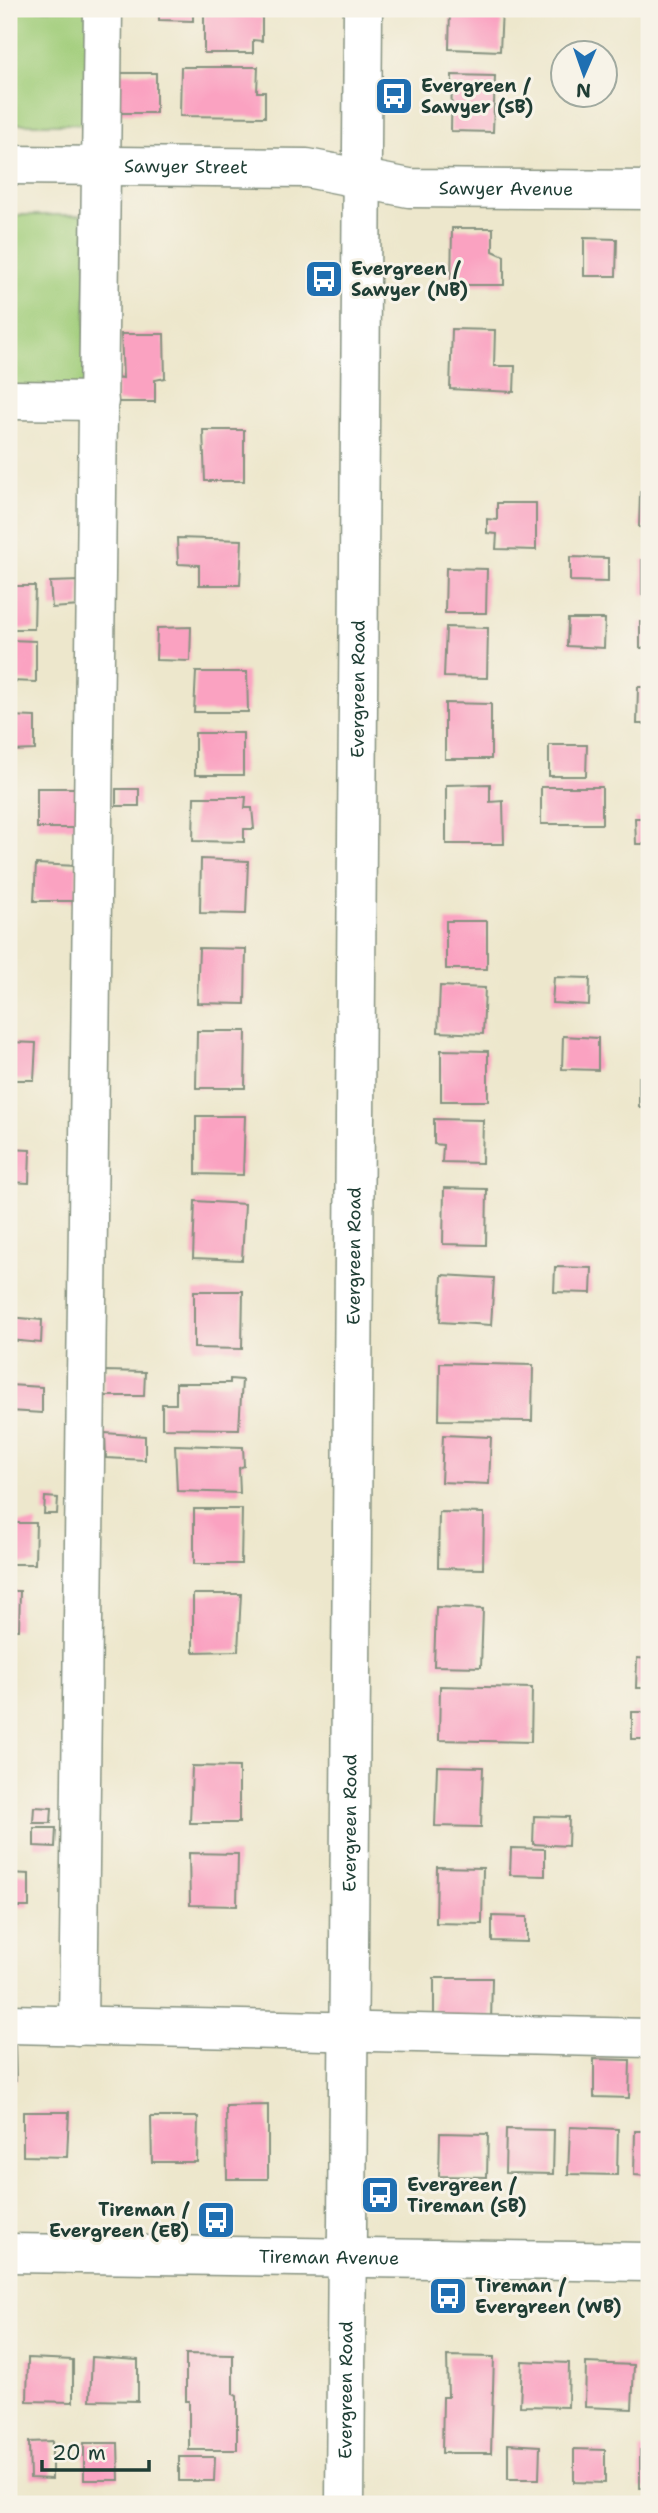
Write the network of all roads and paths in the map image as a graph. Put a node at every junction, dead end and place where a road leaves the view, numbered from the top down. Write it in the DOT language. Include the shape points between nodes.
graph roads {
  1 [pos="103,9"];
  2 [pos="363,9"];
  3 [pos="9,165"];
  4 [pos="102,166"];
  5 [pos="362,179"];
  6 [pos="649,190"];
  7 [pos="9,400"];
  8 [pos="99,401"];
  9 [pos="9,2024"];
  10 [pos="78,2026"];
  11 [pos="348,2032"];
  12 [pos="649,2038"];
  13 [pos="9,2253"];
  14 [pos="346,2259"];
  15 [pos="649,2262"];
  16 [pos="345,2504"];
  1 -- 4 [label="street"];
  2 -- 5 [label="street, Evergreen Road"];
  3 -- 4 [label="street, Sawyer Street"];
  4 -- 5 [label="street, Sawyer Street" via="307,168"];
  4 -- 8 [label="street"];
  5 -- 6 [label="street, Sawyer Avenue" via="409,188"];
  5 -- 11 [label="street, Evergreen Road"];
  7 -- 8 [label="street"];
  8 -- 10 [label="street"];
  9 -- 10 [label="street"];
  10 -- 11 [label="street"];
  11 -- 12 [label="street"];
  11 -- 14 [label="street, Evergreen Road"];
  13 -- 14 [label="street, Tireman Avenue"];
  14 -- 15 [label="street, Tireman Avenue"];
  14 -- 16 [label="street, Evergreen Road"];
}
